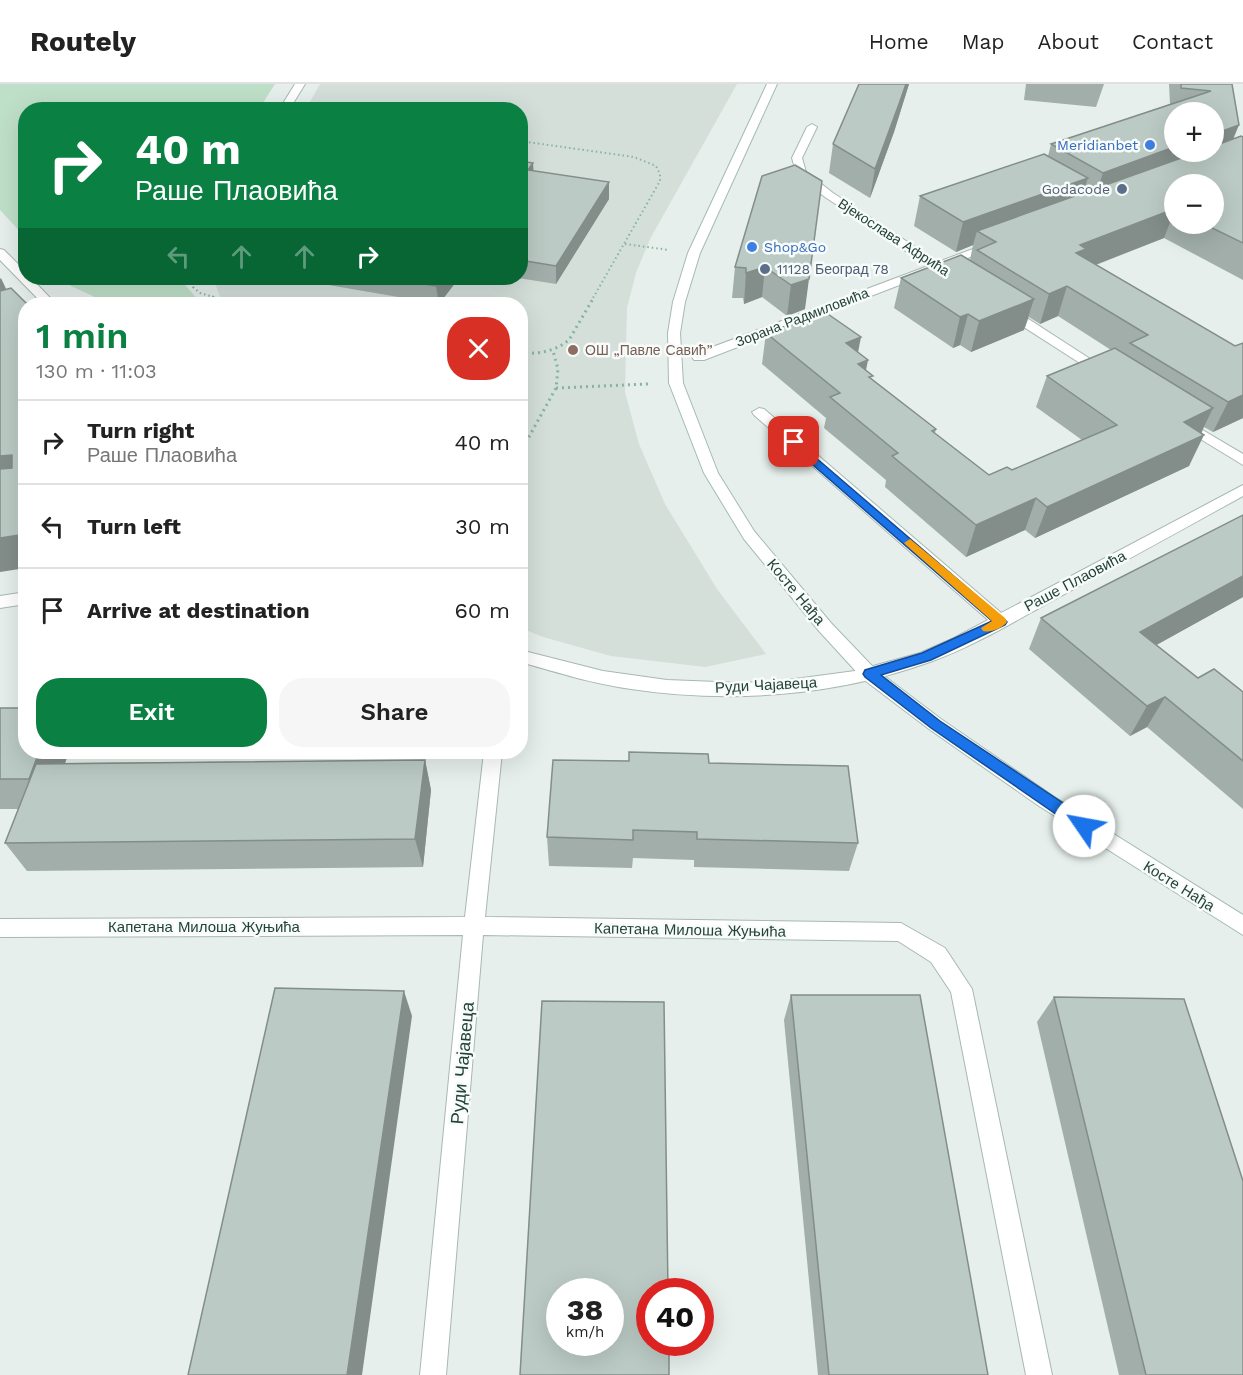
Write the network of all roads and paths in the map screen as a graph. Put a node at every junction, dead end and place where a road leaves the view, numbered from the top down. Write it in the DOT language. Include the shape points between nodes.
graph roads {
  1 [pos="300,84"];
  2 [pos="772,84"];
  3 [pos="289,102"];
  4 [pos="812,127"];
  5 [pos="528,142"];
  6 [pos="1003,241"];
  7 [pos="625,244"];
  8 [pos="0,253"];
  9 [pos="694,253"];
  10 [pos="936,266"];
  11 [pos="18,272"];
  12 [pos="956,278"];
  13 [pos="30,285"];
  14 [pos="193,285"];
  15 [pos="41,297"];
  16 [pos="213,297"];
  17 [pos="996,303"];
  18 [pos="553,351"];
  19 [pos="528,353"];
  20 [pos="699,357"];
  21 [pos="1114,379"];
  22 [pos="645,384"];
  23 [pos="556,388"];
  24 [pos="759,412"];
  25 [pos="1174,416"];
  26 [pos="528,439"];
  27 [pos="1243,460"];
  28 [pos="1243,490"];
  29 [pos="18,599"];
  30 [pos="0,602"];
  31 [pos="1001,622"];
  32 [pos="528,658"];
  33 [pos="869,674"];
  34 [pos="492,759"];
  35 [pos="474,926"];
  36 [pos="1243,926"];
  37 [pos="0,928"];
  38 [pos="433,1375"];
  39 [pos="1039,1375"];
  1 -- 3 [label="street"];
  2 -- 9 [label="street, Косте Нађа"];
  4 -- 10 [label="street, Вјекослава Афрића" via="797,158 801,173"];
  5 -- 7 [label="path" via="634,157 657,166 660,181"];
  6 -- 10 [label="street, Зорана Радмиловића"];
  7 -- 9 [label="path"];
  7 -- 18 [label="path" via="569,340"];
  8 -- 11 [label="street"];
  9 -- 33 [label="street, Косте Нађа" via="679,302 674,370 711,473 748,535"];
  10 -- 12 [label="street, Вјекослава Афрића"];
  10 -- 20 [label="street, Зорана Радмиловића"];
  13 -- 15 [label="street"];
  14 -- 16 [label="path" via="200,293"];
  17 -- 21 [label="street"];
  18 -- 19 [label="path"];
  18 -- 23 [label="path" via="558,369"];
  22 -- 23 [label="path"];
  23 -- 26 [label="path"];
  24 -- 31 [label="street"];
  25 -- 27 [label="street"];
  28 -- 31 [label="street, Раше Плаовића"];
  29 -- 30 [label="street"];
  31 -- 33 [label="street, Раше Плаовића" via="926,656"];
  32 -- 33 [label="street, Руди Чајавеца" via="630,682 685,688 738,690"];
  33 -- 36 [label="street, Косте Нађа" via="1046,801"];
  34 -- 35 [label="street, Руди Чајавеца"];
  35 -- 37 [label="street, Капетана Милоша Жуњића"];
  35 -- 38 [label="street, Руди Чајавеца"];
  35 -- 39 [label="street, Капетана Милоша Жуњића" via="901,932 938,955 961,989"];
}
